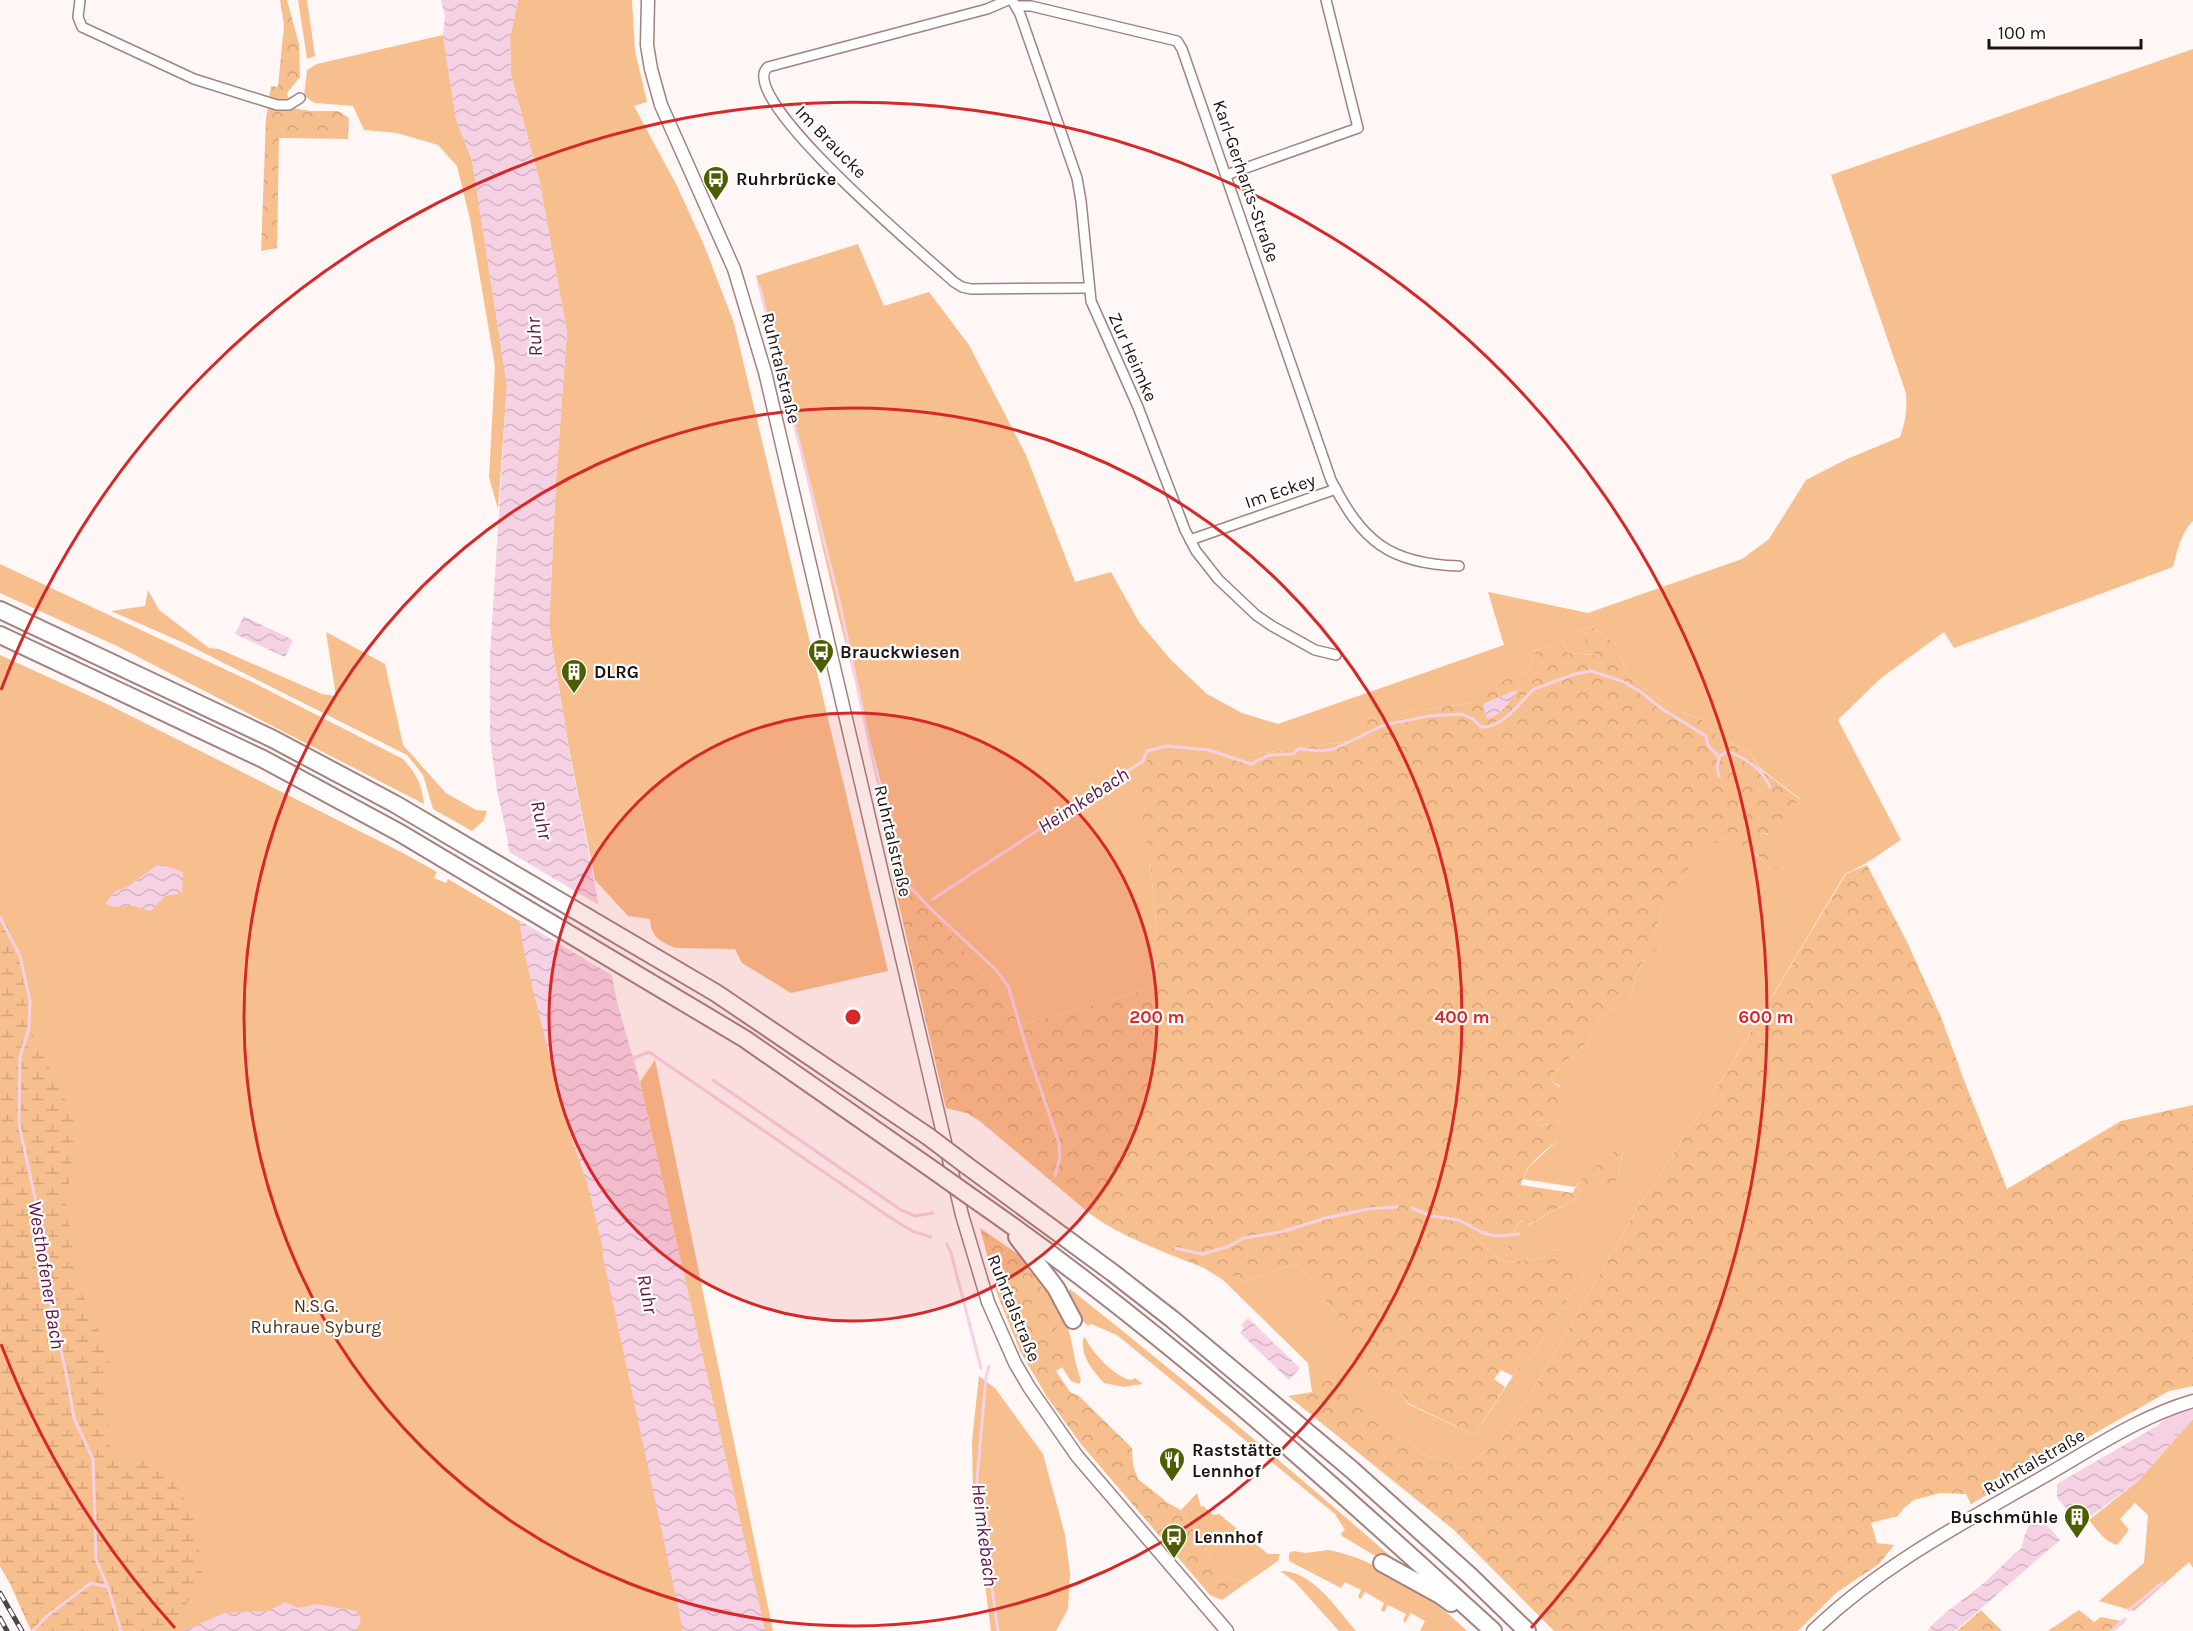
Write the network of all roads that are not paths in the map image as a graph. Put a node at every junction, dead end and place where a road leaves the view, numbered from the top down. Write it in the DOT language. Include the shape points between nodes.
graph roads {
  1 [pos="80,0"];
  2 [pos="648,0"];
  3 [pos="1326,0"];
  4 [pos="1012,2"];
  5 [pos="300,98"];
  6 [pos="1226,175"];
  7 [pos="1089,288"];
  8 [pos="1336,489"];
  9 [pos="1190,540"];
  10 [pos="1459,566"];
  11 [pos="0,610"];
  12 [pos="0,635"];
  13 [pos="1335,656"];
  14 [pos="1001,1218"];
  15 [pos="1073,1320"];
  16 [pos="2193,1401"];
  17 [pos="1382,1563"];
  18 [pos="1227,1631"];
  19 [pos="1488,1631"];
  20 [pos="1493,1631"];
  21 [pos="1527,1631"];
  22 [pos="1813,1631"];
  1 -- 5 [label="street" via="82,27 194,79 277,105 289,105"];
  2 -- 18 [label="main road, Ruhrtalstraße" via="648,45 659,98 730,260 765,372 962,1215 988,1302 1015,1363 1060,1433"];
  3 -- 6 [label="street" via="1358,128"];
  4 -- 6 [label="street, Karl-Gerharts-Straße" via="1178,41"];
  4 -- 7 [label="street, Zur Heimke" via="1077,178"];
  4 -- 7 [label="street, Im Braucke" via="768,67 763,73 764,82 784,118 812,152 954,282 971,289"];
  6 -- 8 [label="street, Karl-Gerharts-Straße"];
  7 -- 9 [label="street, Zur Heimke" via="1096,314 1138,407"];
  8 -- 9 [label="street, Im Eckey"];
  8 -- 10 [label="street, Im Eckey" via="1358,525 1378,544 1413,561"];
  9 -- 13 [label="street, Zur Heimke" via="1218,579 1256,615 1315,650"];
  11 -- 21 [label="highway, bridge" via="273,739 395,804 716,993 928,1137 1172,1319 1351,1469"];
  12 -- 14 [label="highway, bridge" via="263,759 400,833 745,1039"];
  14 -- 15 [label="highway" via="1056,1288"];
  14 -- 20 [label="highway" via="1143,1327 1269,1431"];
  16 -- 22 [label="main road, Ruhrtalstraße" via="2156,1414 1903,1560 1857,1591"];
  17 -- 19 [label="highway" via="1440,1595"];
}
